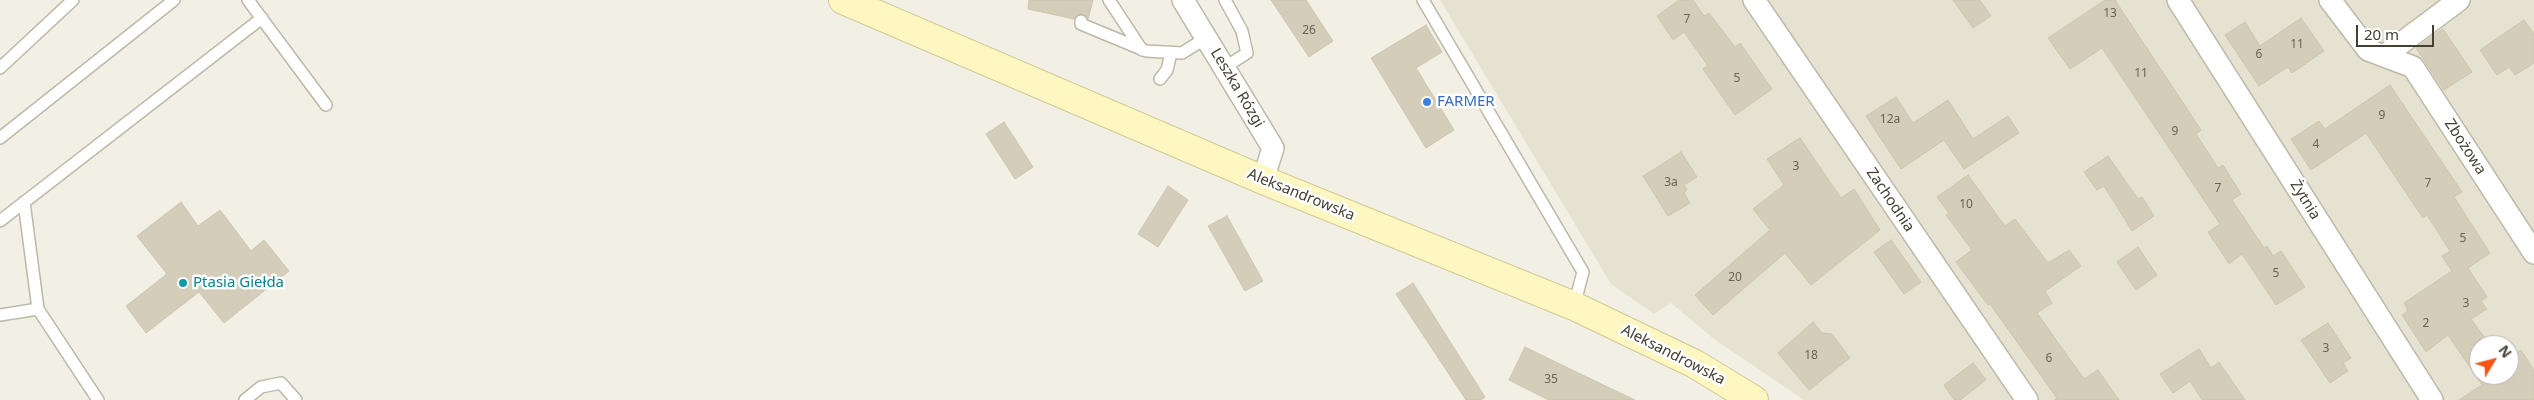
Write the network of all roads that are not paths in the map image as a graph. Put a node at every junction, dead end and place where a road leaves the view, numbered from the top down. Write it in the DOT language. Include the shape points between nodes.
graph roads {
  1 [pos="73,0"];
  2 [pos="174,0"];
  3 [pos="248,0"];
  4 [pos="843,0"];
  5 [pos="1110,0"];
  6 [pos="1183,0"];
  7 [pos="1225,0"];
  8 [pos="1424,0"];
  9 [pos="1754,0"];
  10 [pos="2178,0"];
  11 [pos="2330,0"];
  12 [pos="2459,0"];
  13 [pos="262,18"];
  14 [pos="1081,21"];
  15 [pos="1206,38"];
  16 [pos="1142,50"];
  17 [pos="1172,53"];
  18 [pos="2384,56"];
  19 [pos="0,68"];
  20 [pos="1224,68"];
  21 [pos="1160,79"];
  22 [pos="326,105"];
  23 [pos="0,138"];
  24 [pos="1263,180"];
  25 [pos="24,202"];
  26 [pos="0,221"];
  27 [pos="2534,252"];
  28 [pos="1574,306"];
  29 [pos="38,309"];
  30 [pos="0,315"];
  31 [pos="98,400"];
  32 [pos="245,400"];
  33 [pos="296,400"];
  34 [pos="1754,400"];
  35 [pos="2027,400"];
  36 [pos="2432,400"];
  1 -- 19 [label="lane"];
  2 -- 23 [label="lane"];
  3 -- 13 [label="lane"];
  4 -- 24 [label="main road, Aleksandrowska"];
  5 -- 16 [label="lane"];
  6 -- 15 [label="street, Leszka Rózgi"];
  7 -- 20 [label="lane" via="1242,32 1247,53"];
  8 -- 28 [label="lane" via="1583,272"];
  9 -- 35 [label="street, Zachodnia"];
  10 -- 36 [label="street, Żytnia"];
  11 -- 18 [label="street, Zbożowa" via="2368,50"];
  12 -- 18 [label="street"];
  13 -- 22 [label="lane"];
  13 -- 25 [label="lane"];
  14 -- 16 [label="lane" via="1081,24"];
  15 -- 17 [label="lane" via="1182,53"];
  15 -- 20 [label="street, Leszka Rózgi"];
  16 -- 17 [label="lane"];
  17 -- 21 [label="lane" via="1167,70"];
  18 -- 27 [label="street, Zbożowa" via="2413,67"];
  20 -- 24 [label="street, Leszka Rózgi" via="1273,148"];
  24 -- 28 [label="main road, Aleksandrowska"];
  25 -- 26 [label="lane"];
  25 -- 29 [label="lane"];
  28 -- 34 [label="main road, Aleksandrowska" via="1695,364"];
  29 -- 30 [label="lane"];
  29 -- 31 [label="lane"];
  32 -- 33 [label="lane" via="262,387 281,383"];
}
